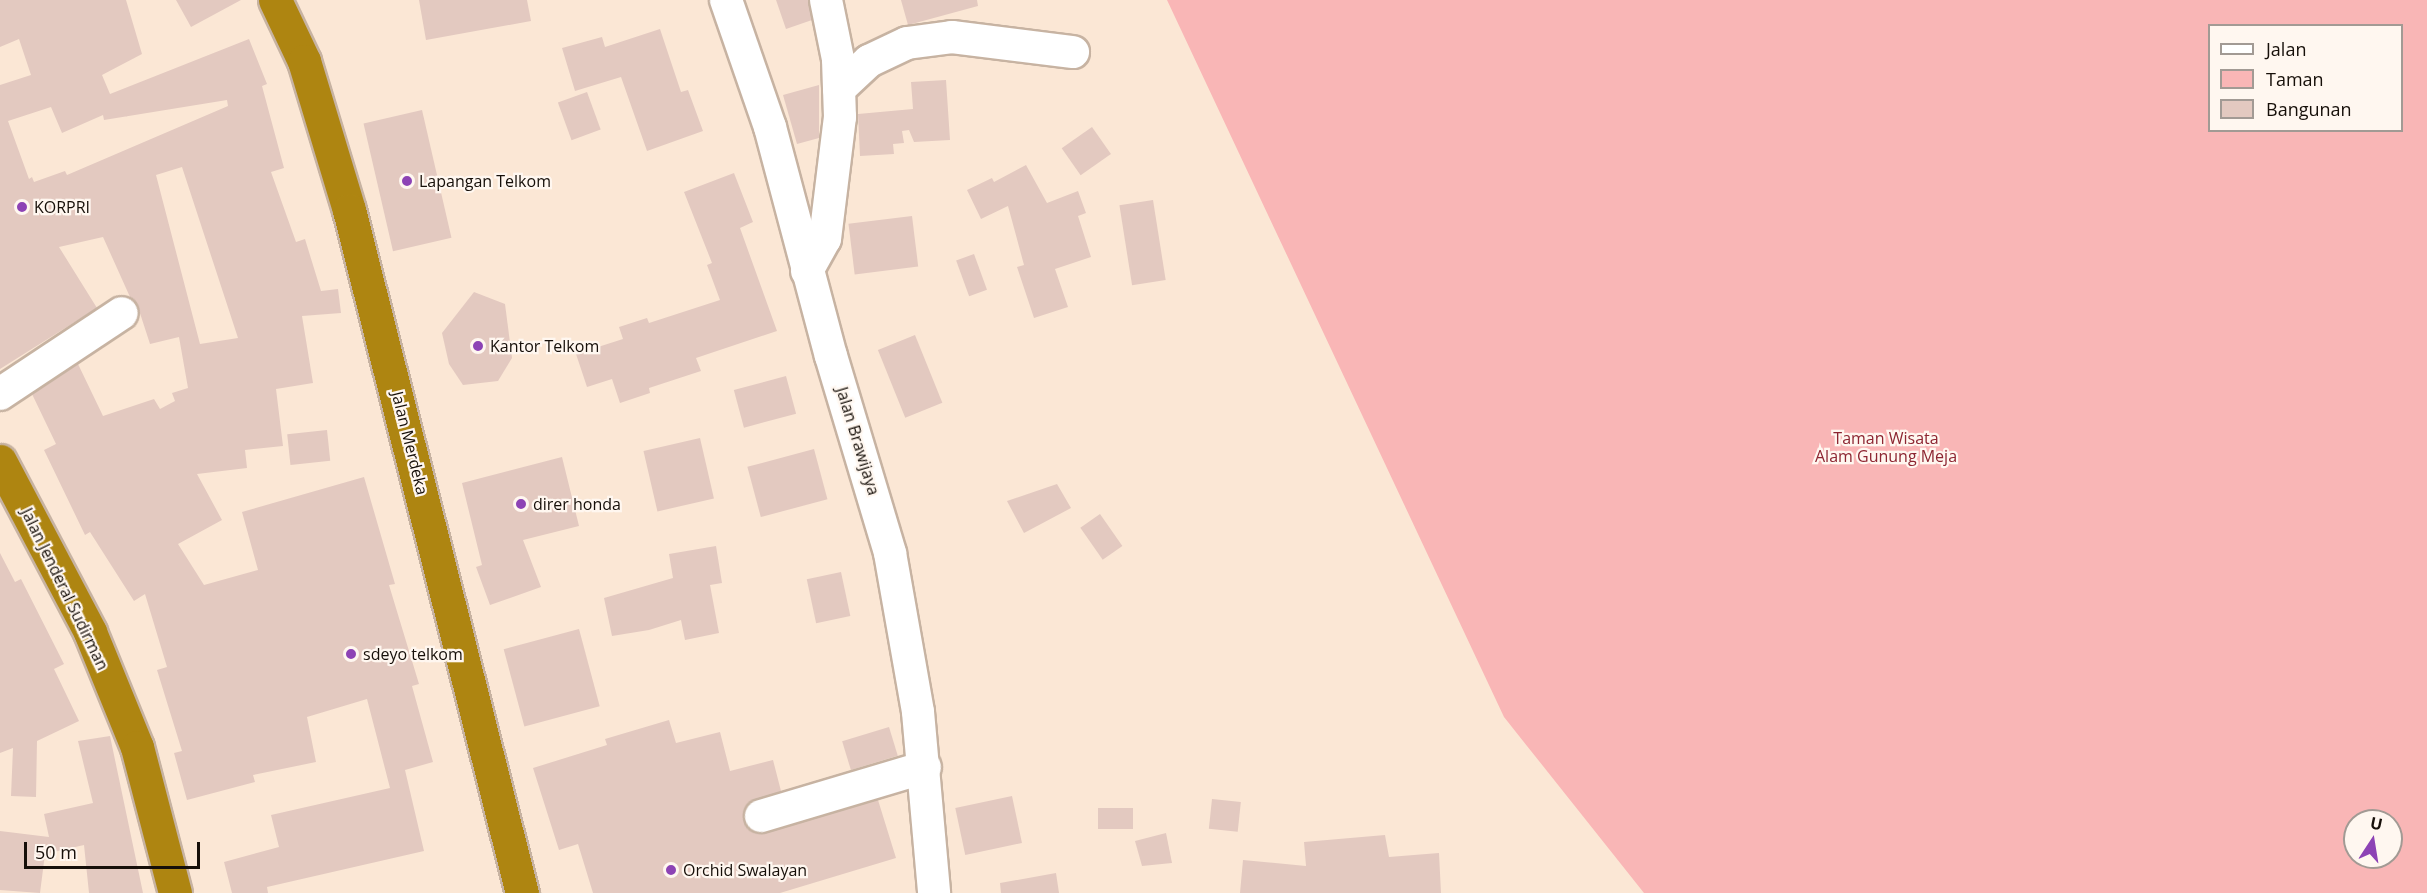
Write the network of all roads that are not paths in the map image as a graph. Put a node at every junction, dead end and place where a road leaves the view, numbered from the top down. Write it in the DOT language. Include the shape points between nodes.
graph roads {
  1 [pos="275,0"];
  2 [pos="726,0"];
  3 [pos="826,0"];
  4 [pos="1073,52"];
  5 [pos="839,88"];
  6 [pos="807,271"];
  7 [pos="122,313"];
  8 [pos="0,394"];
  9 [pos="0,461"];
  10 [pos="925,767"];
  11 [pos="761,816"];
  12 [pos="174,893"];
  13 [pos="522,893"];
  14 [pos="934,893"];
  1 -- 13 [label="highway, Jalan Merdeka" via="304,61 349,210"];
  2 -- 6 [label="street, Jalan Brawijaya" via="770,127"];
  3 -- 5 [label="street" via="834,28"];
  4 -- 5 [label="street" via="952,37 907,43 869,61"];
  5 -- 6 [label="street" via="832,205 825,239"];
  6 -- 10 [label="street, Jalan Brawijaya" via="890,553"];
  7 -- 8 [label="street"];
  9 -- 12 [label="highway, Jalan Jenderal Sudirman" via="90,632 137,747"];
  10 -- 11 [label="street"];
  10 -- 14 [label="street, Jalan Brawijaya"];
}
